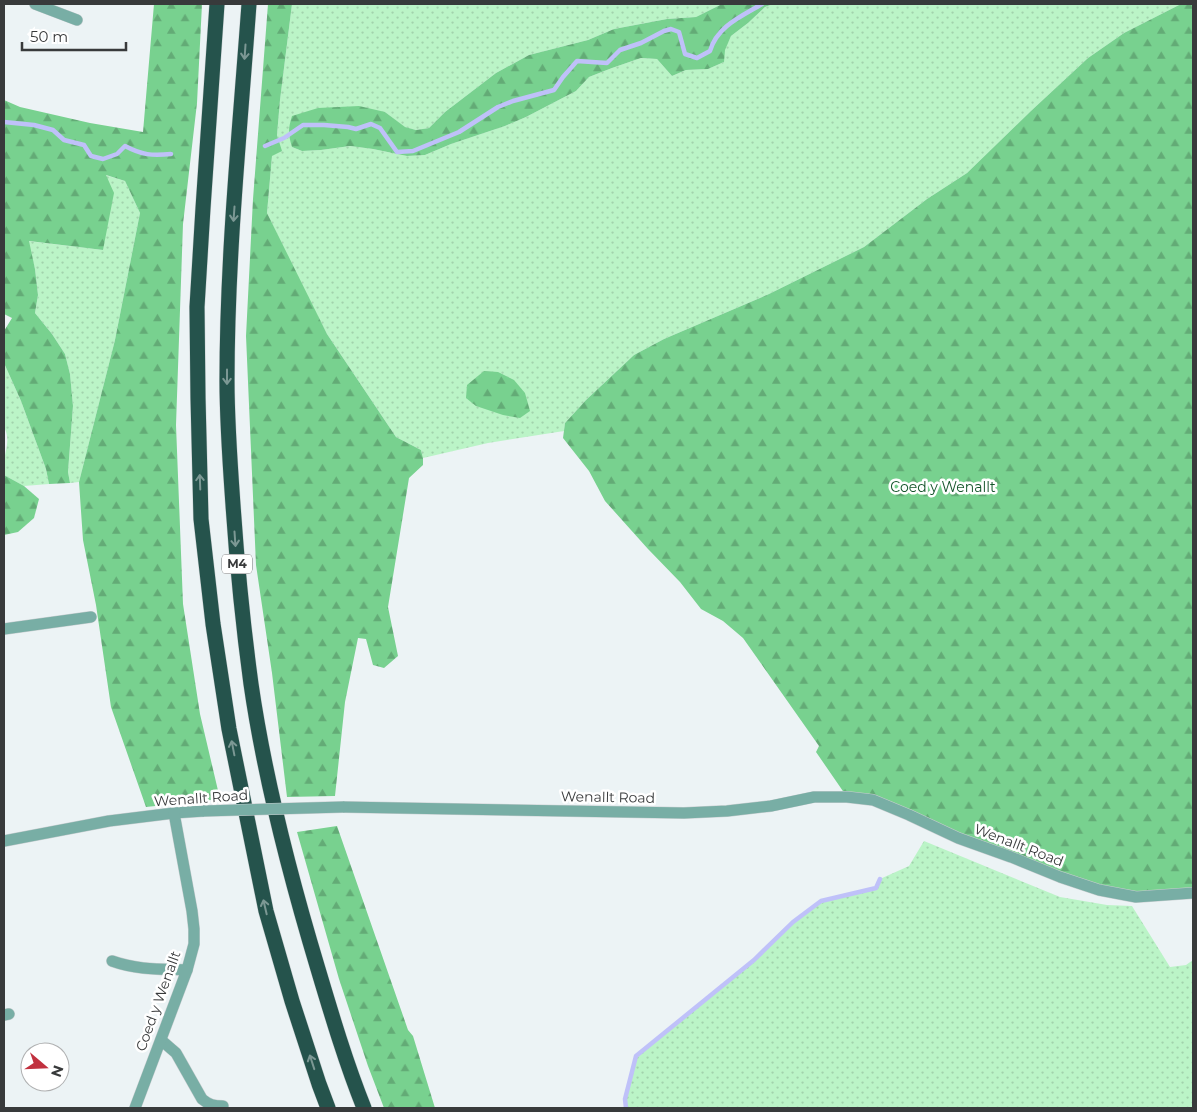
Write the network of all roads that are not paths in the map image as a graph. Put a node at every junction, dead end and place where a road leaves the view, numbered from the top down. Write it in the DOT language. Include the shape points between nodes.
graph roads {
  1 [pos="36,4"];
  2 [pos="217,4"];
  3 [pos="248,4"];
  4 [pos="77,20"];
  5 [pos="91,617"];
  6 [pos="4,629"];
  7 [pos="174,813"];
  8 [pos="4,841"];
  9 [pos="1193,894"];
  10 [pos="112,961"];
  11 [pos="187,970"];
  12 [pos="161,1040"];
  13 [pos="223,1106"];
  14 [pos="135,1108"];
  15 [pos="328,1108"];
  16 [pos="364,1108"];
  1 -- 4 [label="street"];
  15 -- 2 [label="highway, M4, one-way" via="266,911 229,729 201,519 197,307"];
  3 -- 16 [label="highway, M4, one-way" via="227,305 230,472 236,553 251,684 281,838 324,990"];
  5 -- 6 [label="street"];
  7 -- 8 [label="street, Wenallt Road" via="110,821"];
  7 -- 9 [label="street, Wenallt Road, bridge" via="343,807 684,813 771,806 814,797 847,797 872,800 958,838 1099,890 1136,897"];
  7 -- 11 [label="street, Coed y Wenallt" via="194,930"];
  10 -- 11 [label="street" via="135,968"];
  11 -- 12 [label="street, Coed y Wenallt"];
  12 -- 13 [label="street" via="176,1053 202,1099 208,1104"];
  12 -- 14 [label="street, Coed y Wenallt"];
}
